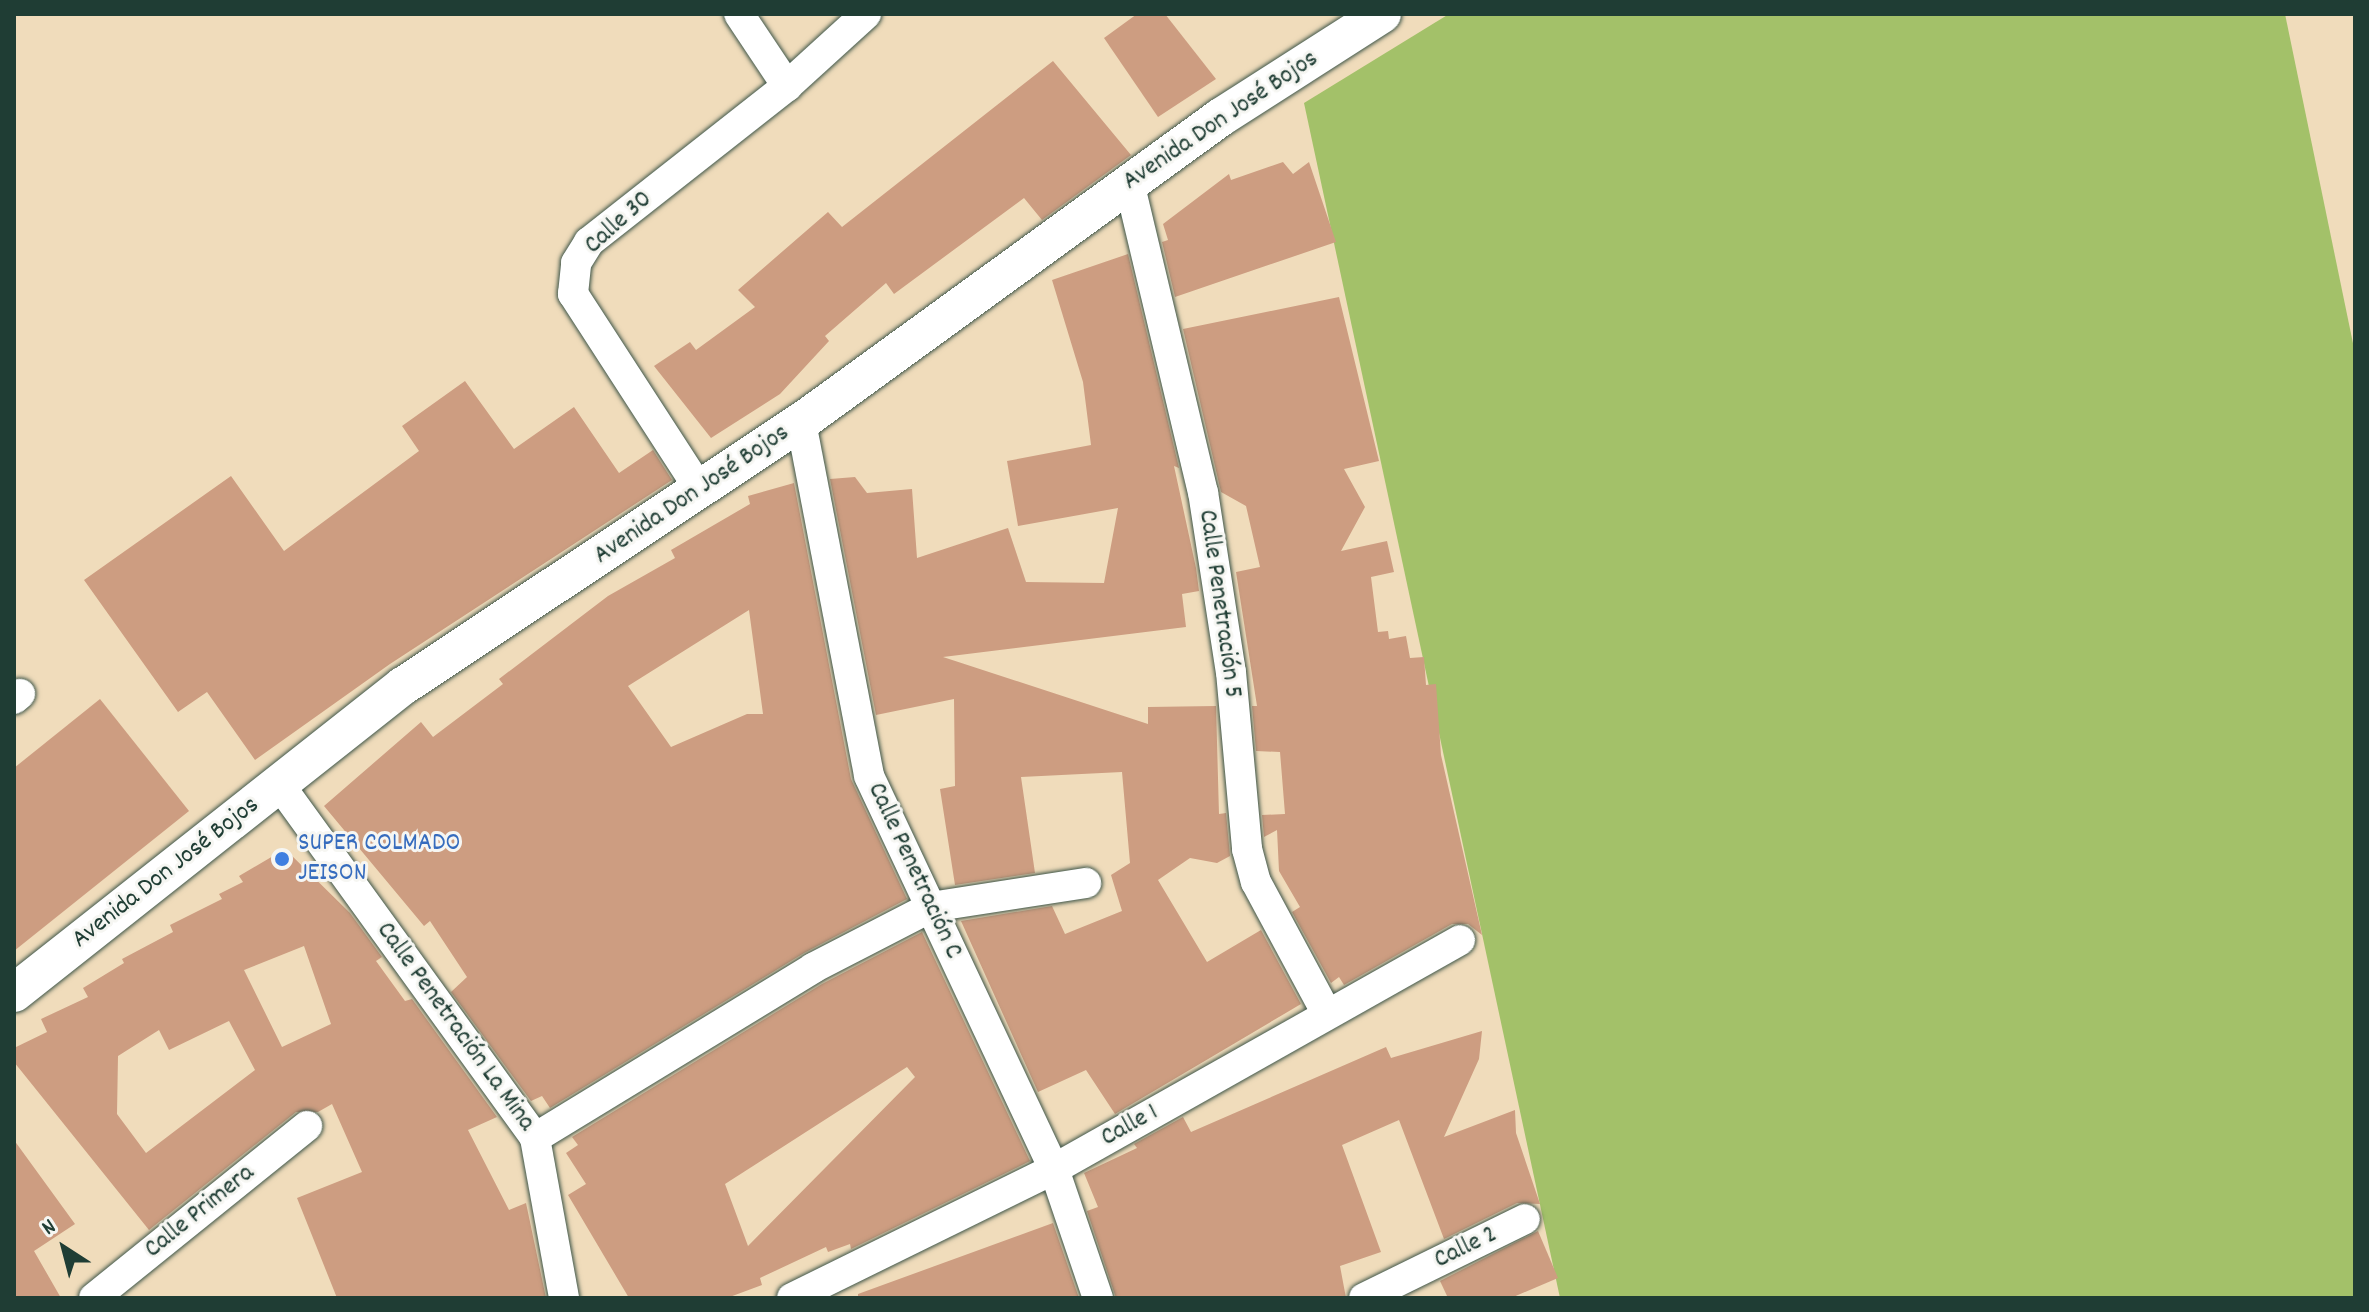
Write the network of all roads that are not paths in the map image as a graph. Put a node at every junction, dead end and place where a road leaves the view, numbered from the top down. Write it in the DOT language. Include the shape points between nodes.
graph roads {
  1 [pos="739,14"];
  2 [pos="866,14"];
  3 [pos="1382,14"];
  4 [pos="787,86"];
  5 [pos="1129,182"];
  6 [pos="801,422"];
  7 [pos="700,490"];
  8 [pos="279,784"];
  9 [pos="1086,883"];
  10 [pos="931,907"];
  11 [pos="1460,940"];
  12 [pos="14,993"];
  13 [pos="1327,1014"];
  14 [pos="307,1126"];
  15 [pos="535,1138"];
  16 [pos="1054,1169"];
  17 [pos="1525,1219"];
  18 [pos="1419,1286"];
  19 [pos="94,1298"];
  20 [pos="564,1298"];
  21 [pos="792,1298"];
  22 [pos="1098,1298"];
  23 [pos="1364,1298"];
  1 -- 4 [label="street"];
  2 -- 4 [label="street, Calle 30"];
  3 -- 5 [label="street, Avenida Don José Bojos"];
  4 -- 7 [label="street, Calle 30" via="589,242 576,263 573,294"];
  5 -- 6 [label="street, Avenida Don José Bojos"];
  5 -- 13 [label="street, Calle Penetración 5" via="1203,492 1231,672 1247,849 1256,882"];
  6 -- 7 [label="street, Avenida Don José Bojos"];
  6 -- 10 [label="street, Calle Penetración C" via="869,776"];
  7 -- 8 [label="street, Avenida Don José Bojos" via="403,686"];
  8 -- 12 [label="street, Avenida Don José Bojos"];
  8 -- 15 [label="street, Calle Penetración La Mina"];
  9 -- 10 [label="street"];
  10 -- 15 [label="street" via="813,968"];
  10 -- 16 [label="street, Calle Penetración C"];
  11 -- 13 [label="street, Calle 1"];
  13 -- 16 [label="street, Calle 1"];
  14 -- 19 [label="street, Calle Primera"];
  15 -- 20 [label="street, Calle Penetración La Mina"];
  16 -- 21 [label="street, Calle 1"];
  16 -- 22 [label="street, Calle Penetración C"];
  17 -- 18 [label="street, Calle 2"];
  18 -- 23 [label="street, Calle 2"];
}
